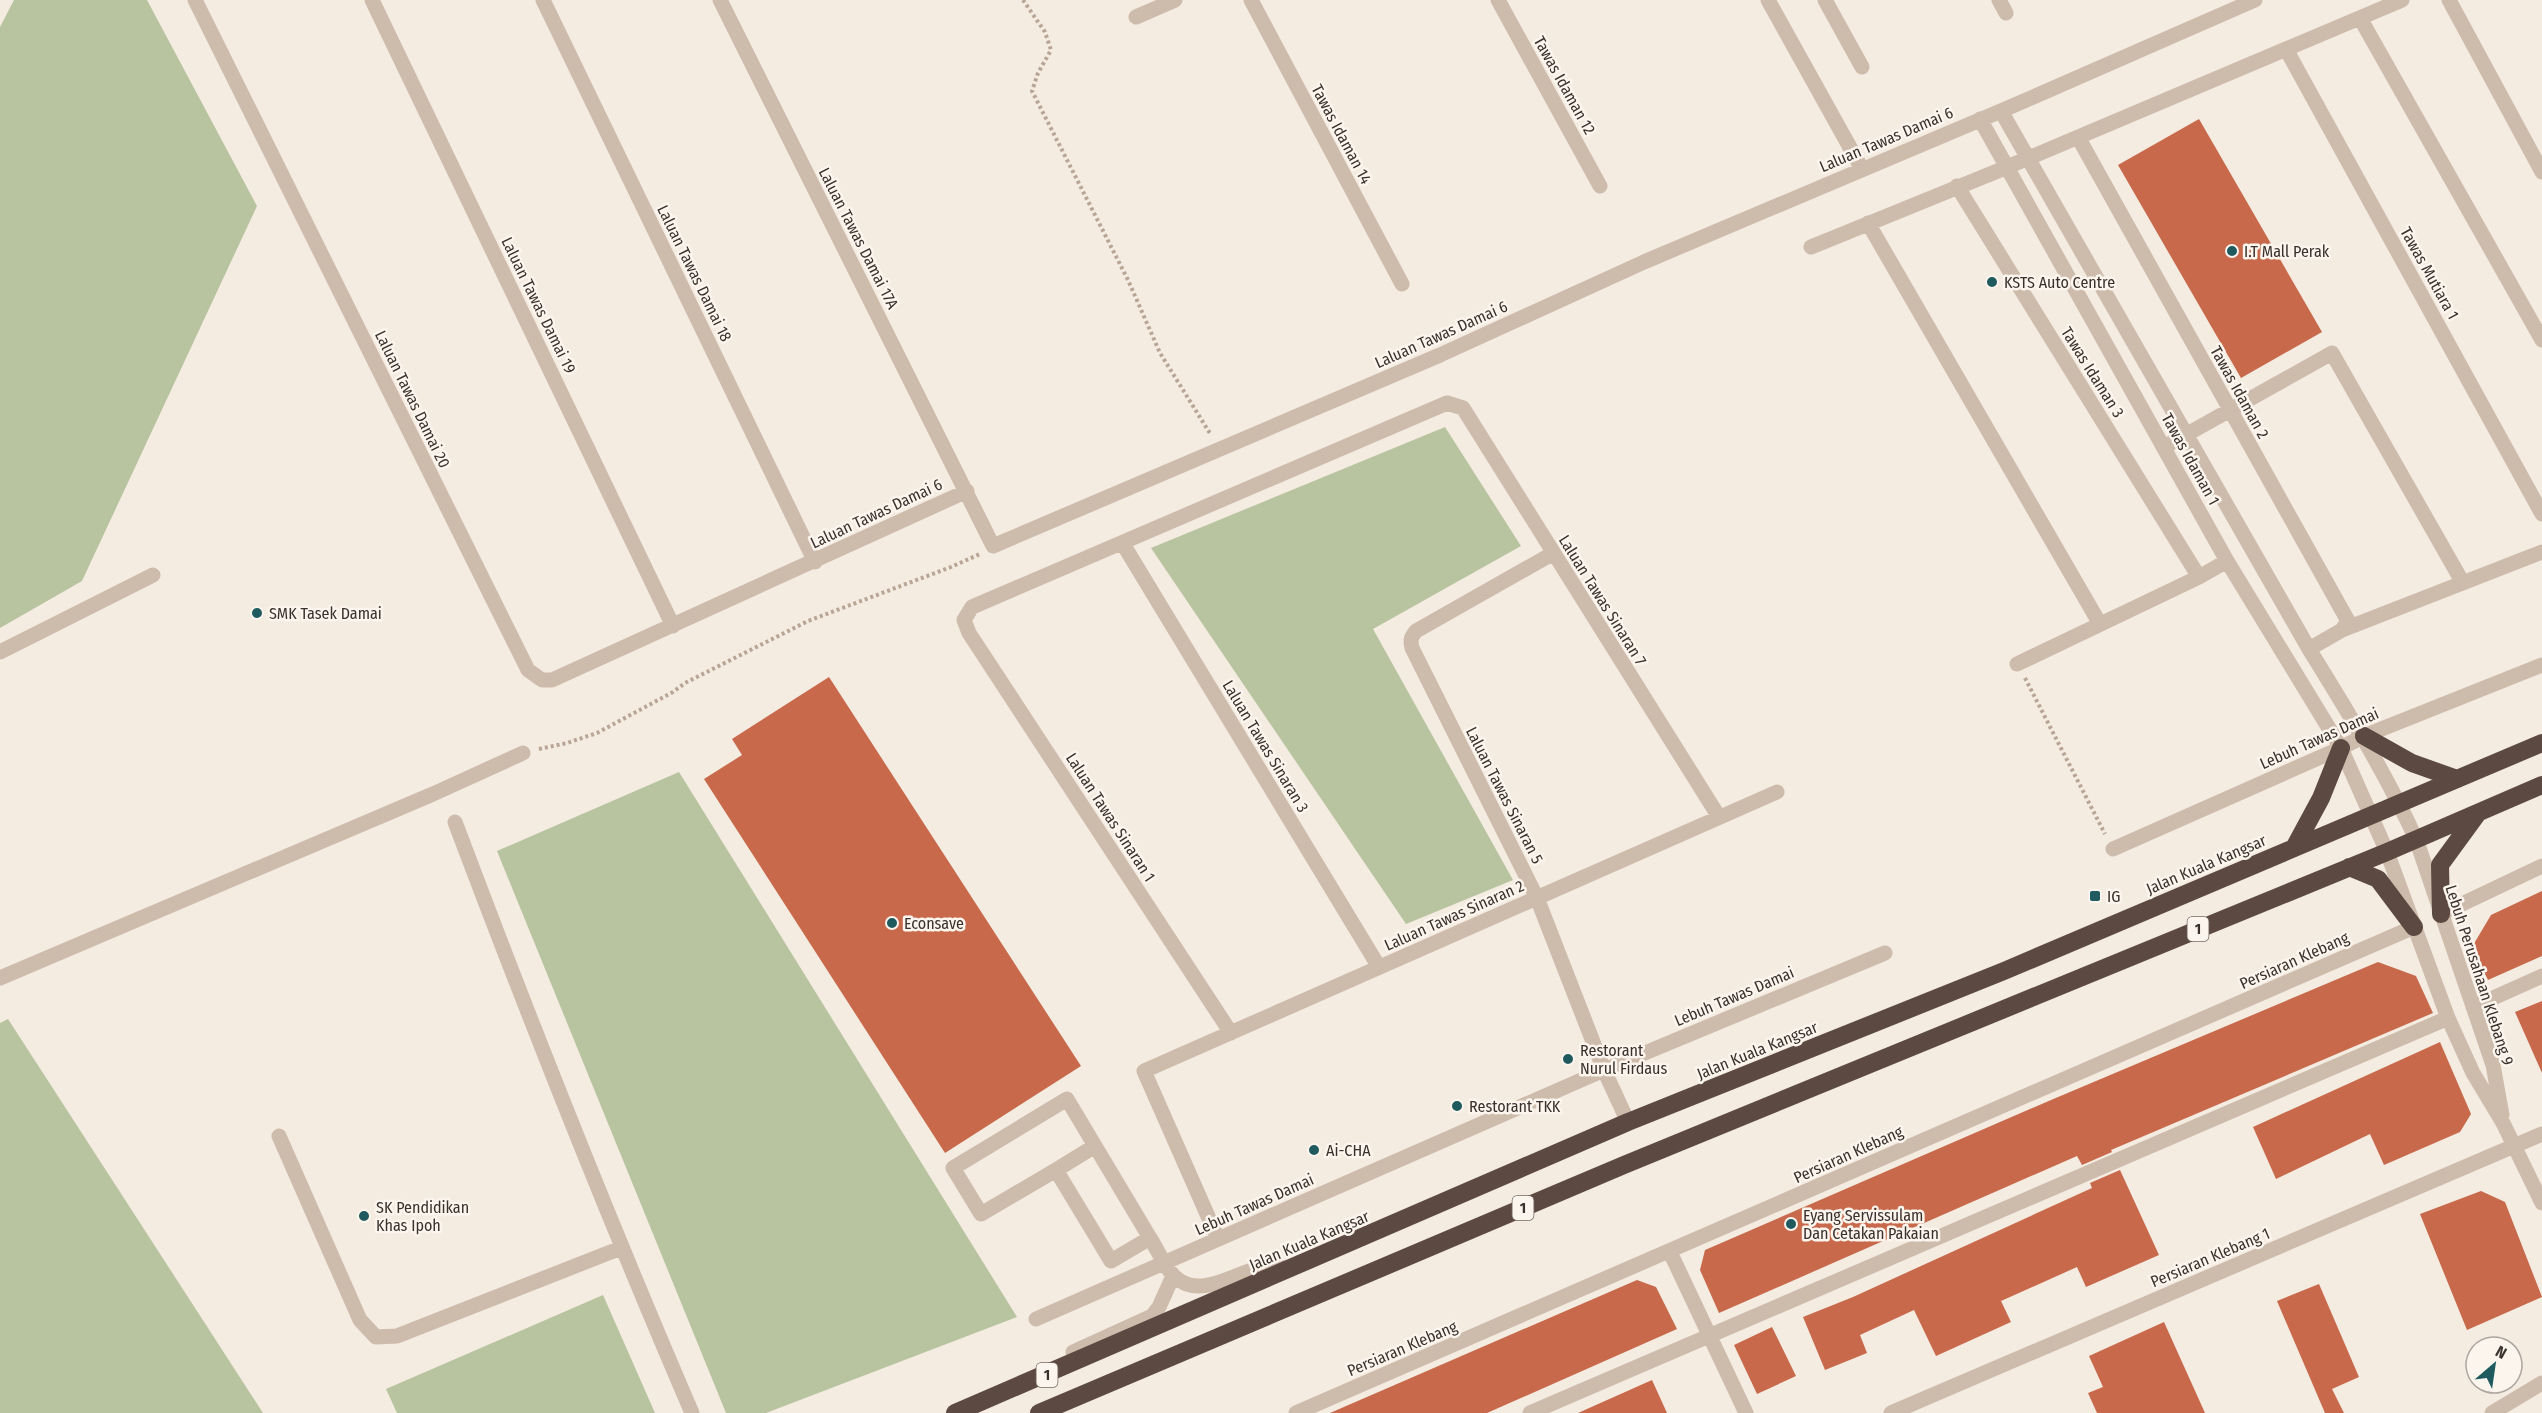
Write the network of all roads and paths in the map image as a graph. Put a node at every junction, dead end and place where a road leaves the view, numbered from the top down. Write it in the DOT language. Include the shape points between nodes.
graph roads {
  1 [pos="195,0"];
  2 [pos="372,0"];
  3 [pos="543,0"];
  4 [pos="720,0"];
  5 [pos="1023,0"];
  6 [pos="1174,0"];
  7 [pos="1251,0"];
  8 [pos="1498,0"];
  9 [pos="1768,0"];
  10 [pos="1825,0"];
  11 [pos="2255,0"];
  12 [pos="2402,0"];
  13 [pos="2449,0"];
  14 [pos="1136,17"];
  15 [pos="2360,18"];
  16 [pos="2286,49"];
  17 [pos="1862,67"];
  18 [pos="2001,111"];
  19 [pos="1980,119"];
  20 [pos="2078,137"];
  21 [pos="2027,159"];
  22 [pos="2005,168"];
  23 [pos="1862,169"];
  24 [pos="2542,172"];
  25 [pos="1600,186"];
  26 [pos="1957,186"];
  27 [pos="1868,223"];
  28 [pos="1810,247"];
  29 [pos="1402,284"];
  30 [pos="2542,340"];
  31 [pos="2230,410"];
  32 [pos="2186,435"];
  33 [pos="2164,447"];
  34 [pos="1220,449"];
  35 [pos="967,491"];
  36 [pos="2542,514"];
  37 [pos="1123,544"];
  38 [pos="997,546"];
  39 [pos="2542,552"];
  40 [pos="1552,554"];
  41 [pos="2227,561"];
  42 [pos="815,562"];
  43 [pos="153,575"];
  44 [pos="2199,577"];
  45 [pos="2463,583"];
  46 [pos="2100,624"];
  47 [pos="673,626"];
  48 [pos="2342,630"];
  49 [pos="2309,649"];
  50 [pos="0,652"];
  51 [pos="2017,664"];
  52 [pos="2542,665"];
  53 [pos="2364,736"];
  54 [pos="2542,743"];
  55 [pos="2341,748"];
  56 [pos="523,753"];
  57 [pos="2457,779"];
  58 [pos="2542,784"];
  59 [pos="1777,792"];
  60 [pos="2400,804"];
  61 [pos="2479,812"];
  62 [pos="2370,816"];
  63 [pos="1719,817"];
  64 [pos="455,822"];
  65 [pos="2416,839"];
  66 [pos="2294,848"];
  67 [pos="2113,849"];
  68 [pos="2387,852"];
  69 [pos="2542,866"];
  70 [pos="2349,867"];
  71 [pos="1536,898"];
  72 [pos="2441,914"];
  73 [pos="2414,927"];
  74 [pos="1885,953"];
  75 [pos="1379,967"];
  76 [pos="2542,976"];
  77 [pos="0,978"];
  78 [pos="2473,1007"];
  79 [pos="2448,1018"];
  80 [pos="1231,1033"];
  81 [pos="1604,1070"];
  82 [pos="1628,1122"];
  83 [pos="2503,1123"];
  84 [pos="2542,1134"];
  85 [pos="279,1136"];
  86 [pos="1095,1146"];
  87 [pos="2514,1146"];
  88 [pos="1056,1170"];
  89 [pos="2542,1203"];
  90 [pos="1150,1238"];
  91 [pos="1218,1239"];
  92 [pos="621,1248"];
  93 [pos="1670,1252"];
  94 [pos="1169,1269"];
  95 [pos="1290,1269"];
  96 [pos="1036,1319"];
  97 [pos="1711,1336"];
  98 [pos="1064,1367"];
  99 [pos="2542,1383"];
  100 [pos="692,1413"];
  101 [pos="955,1413"];
  102 [pos="1039,1413"];
  103 [pos="1296,1413"];
  104 [pos="1530,1413"];
  105 [pos="1746,1413"];
  106 [pos="1891,1413"];
  107 [pos="2492,1413"];
  1 -- 47 [label="street, Laluan Tawas Damai 20" via="528,670 542,680 552,680"];
  2 -- 47 [label="street, Laluan Tawas Damai 19"];
  3 -- 42 [label="street, Laluan Tawas Damai 18"];
  4 -- 35 [label="street, Laluan Tawas Damai 17A"];
  5 -- 34 [label="path" via="1045,32 1051,50 1032,92 1128,280 1160,353"];
  6 -- 14 [label="street"];
  7 -- 29 [label="street, Tawas Idaman 14"];
  8 -- 25 [label="street, Tawas Idaman 12"];
  9 -- 23 [label="street"];
  10 -- 17 [label="street"];
  11 -- 18 [label="street, Laluan Tawas Damai 6"];
  12 -- 15 [label="street"];
  13 -- 24 [label="street"];
  15 -- 16 [label="street"];
  15 -- 30 [label="street"];
  16 -- 20 [label="street"];
  16 -- 36 [label="street, Tawas Mutiara 1"];
  18 -- 19 [label="street, Laluan Tawas Damai 6"];
  18 -- 21 [label="street, Tawas Idaman 1"];
  19 -- 22 [label="street, Tawas Idaman 1"];
  19 -- 23 [label="street, Laluan Tawas Damai 6"];
  20 -- 21 [label="street"];
  20 -- 31 [label="street, Tawas Idaman 2"];
  21 -- 22 [label="street"];
  21 -- 32 [label="street, Tawas Idaman 1"];
  22 -- 26 [label="street"];
  22 -- 33 [label="street, Tawas Idaman 1"];
  23 -- 34 [label="street, Laluan Tawas Damai 6"];
  26 -- 27 [label="street"];
  26 -- 44 [label="street, Tawas Idaman 3"];
  27 -- 28 [label="street"];
  27 -- 46 [label="street"];
  31 -- 32 [label="street"];
  31 -- 45 [label="street" via="2332,353"];
  31 -- 48 [label="street, Tawas Idaman 2" via="2348,621"];
  32 -- 33 [label="street"];
  32 -- 49 [label="street, Tawas Idaman 1"];
  33 -- 41 [label="street, Tawas Idaman 1"];
  34 -- 38 [label="street, Laluan Tawas Damai 6"];
  35 -- 38 [label="street, Laluan Tawas Damai 6" via="990,543"];
  35 -- 42 [label="street, Laluan Tawas Damai 6"];
  37 -- 40 [label="street, Laluan Tawas Sinaran 7" via="1447,403 1463,408"];
  37 -- 75 [label="street, Laluan Tawas Sinaran 3"];
  37 -- 80 [label="street, Laluan Tawas Sinaran 1" via="972,607 964,620 975,643"];
  38 -- 56 [label="path" via="808,621 597,733"];
  39 -- 45 [label="street"];
  40 -- 63 [label="street, Laluan Tawas Sinaran 7"];
  40 -- 71 [label="street, Laluan Tawas Sinaran 5" via="1416,631 1410,642"];
  41 -- 44 [label="street"];
  41 -- 55 [label="street, Tawas Idaman 1"];
  42 -- 47 [label="street, Laluan Tawas Damai 6"];
  43 -- 50 [label="street"];
  44 -- 46 [label="street"];
  45 -- 48 [label="street"];
  46 -- 51 [label="street"];
  48 -- 49 [label="street"];
  49 -- 53 [label="street, Tawas Idaman 1"];
  51 -- 67 [label="path"];
  52 -- 53 [label="street, Lebuh Tawas Damai"];
  53 -- 55 [label="street, Lebuh Tawas Damai"];
  53 -- 57 [label="highway" via="2412,764"];
  53 -- 60 [label="street, Tawas Idaman 1"];
  54 -- 57 [label="highway, Jalan Kuala Kangsar / 1"];
  55 -- 62 [label="street, Tawas Idaman 1"];
  55 -- 66 [label="highway" via="2321,798"];
  55 -- 67 [label="street, Lebuh Tawas Damai"];
  56 -- 77 [label="street"];
  57 -- 60 [label="highway, Jalan Kuala Kangsar / 1"];
  58 -- 61 [label="highway, 1"];
  59 -- 63 [label="street, Laluan Tawas Sinaran 2"];
  60 -- 62 [label="highway, Jalan Kuala Kangsar / 1"];
  60 -- 65 [label="street, Lebuh Perusahaan Klebang 9"];
  61 -- 65 [label="highway, 1"];
  61 -- 72 [label="highway" via="2440,865"];
  62 -- 66 [label="highway, Jalan Kuala Kangsar / 1"];
  62 -- 68 [label="street, Tawas Idaman 1"];
  63 -- 71 [label="street, Laluan Tawas Sinaran 2"];
  64 -- 92 [label="street"];
  65 -- 68 [label="highway, 1"];
  65 -- 72 [label="street, Lebuh Perusahaan Klebang 9"];
  66 -- 82 [label="highway, Jalan Kuala Kangsar / 1" via="2004,971"];
  68 -- 70 [label="highway, 1"];
  68 -- 73 [label="street, Lebuh Perusahaan Klebang 9"];
  69 -- 72 [label="street"];
  70 -- 73 [label="highway" via="2378,879"];
  70 -- 102 [label="highway, 1" via="1624,1165"];
  71 -- 75 [label="street, Laluan Tawas Sinaran 2"];
  71 -- 81 [label="street, Laluan Tawas Sinaran 5"];
  72 -- 78 [label="street, Lebuh Perusahaan Klebang 9"];
  73 -- 79 [label="street, Lebuh Perusahaan Klebang 9"];
  73 -- 93 [label="street, Persiaran Klebang"];
  74 -- 81 [label="street, Lebuh Tawas Damai"];
  75 -- 80 [label="street, Laluan Tawas Sinaran 2"];
  76 -- 78 [label="street"];
  78 -- 83 [label="street, Lebuh Perusahaan Klebang 9" via="2493,1065"];
  79 -- 83 [label="street, Lebuh Perusahaan Klebang 9" via="2473,1073"];
  79 -- 97 [label="street"];
  80 -- 91 [label="street, Laluan Tawas Sinaran 2" via="1144,1071"];
  81 -- 82 [label="street, Laluan Tawas Sinaran 5"];
  81 -- 91 [label="street, Lebuh Tawas Damai"];
  82 -- 95 [label="highway, Jalan Kuala Kangsar / 1"];
  83 -- 87 [label="street, Lebuh Perusahaan Klebang 9"];
  84 -- 87 [label="street, Persiaran Klebang 1"];
  85 -- 92 [label="street" via="360,1320 376,1337 397,1336"];
  86 -- 88 [label="street"];
  86 -- 88 [label="street" via="1067,1099 952,1167 981,1215"];
  86 -- 90 [label="street"];
  87 -- 89 [label="street, Lebuh Perusahaan Klebang 9"];
  87 -- 106 [label="street, Persiaran Klebang 1"];
  88 -- 90 [label="street" via="1111,1261"];
  90 -- 94 [label="street"];
  91 -- 94 [label="street, Lebuh Tawas Damai"];
  92 -- 100 [label="street"];
  93 -- 97 [label="street"];
  93 -- 103 [label="street, Persiaran Klebang"];
  94 -- 95 [label="street" via="1185,1285 1206,1286 1258,1268"];
  94 -- 96 [label="street, Lebuh Tawas Damai"];
  94 -- 98 [label="street" via="1159,1307 1152,1316 1074,1352"];
  95 -- 98 [label="highway, Jalan Kuala Kangsar / 1"];
  97 -- 104 [label="street"];
  97 -- 105 [label="street"];
  98 -- 101 [label="highway, Jalan Kuala Kangsar / 1"];
  99 -- 107 [label="street"];
}
